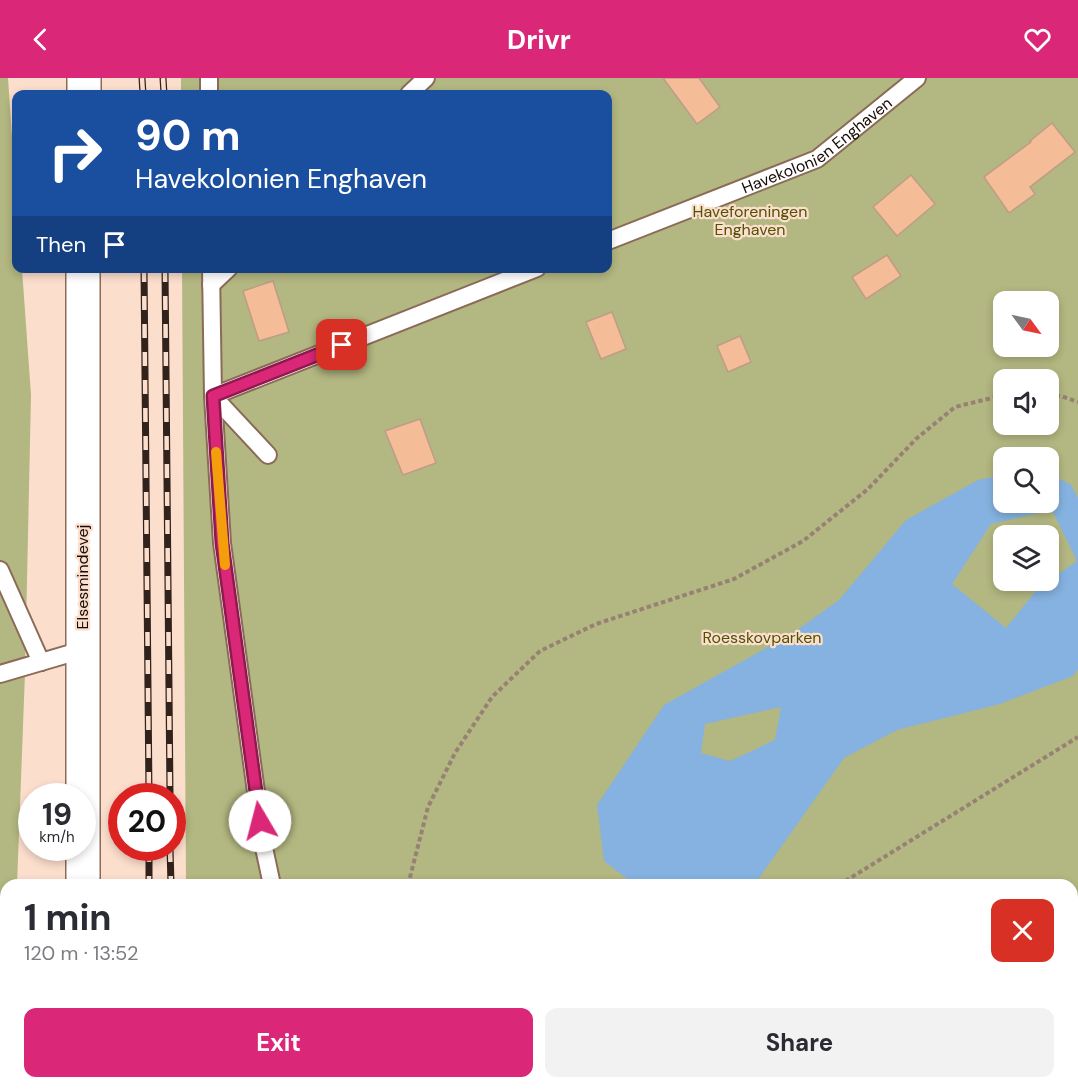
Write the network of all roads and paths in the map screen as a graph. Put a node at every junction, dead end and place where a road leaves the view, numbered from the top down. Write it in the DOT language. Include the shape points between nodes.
graph roads {
  1 [pos="426,78"];
  2 [pos="917,78"];
  3 [pos="413,90"];
  4 [pos="612,239"];
  5 [pos="83,273"];
  6 [pos="524,273"];
  7 [pos="211,277"];
  8 [pos="213,396"];
  9 [pos="1059,396"];
  10 [pos="993,398"];
  11 [pos="1078,402"];
  12 [pos="268,455"];
  13 [pos="0,570"];
  14 [pos="82,650"];
  15 [pos="41,662"];
  16 [pos="0,674"];
  17 [pos="1078,737"];
  18 [pos="83,879"];
  19 [pos="271,879"];
  20 [pos="410,879"];
  21 [pos="849,879"];
  1 -- 3 [label="lane"];
  2 -- 4 [label="lane, Havekolonien Enghaven" via="817,159"];
  5 -- 14 [label="street, Elsesmindevej"];
  6 -- 8 [label="lane"];
  7 -- 8 [label="lane"];
  8 -- 12 [label="lane"];
  8 -- 19 [label="lane" via="222,543"];
  9 -- 11 [label="path"];
  10 -- 20 [label="path" via="955,407 916,439 868,489 803,541 734,579 596,624 540,651 492,697 455,753 428,807"];
  13 -- 15 [label="lane"];
  14 -- 15 [label="lane"];
  14 -- 18 [label="street, Elsesmindevej"];
  15 -- 16 [label="lane"];
  17 -- 21 [label="path"];
}
